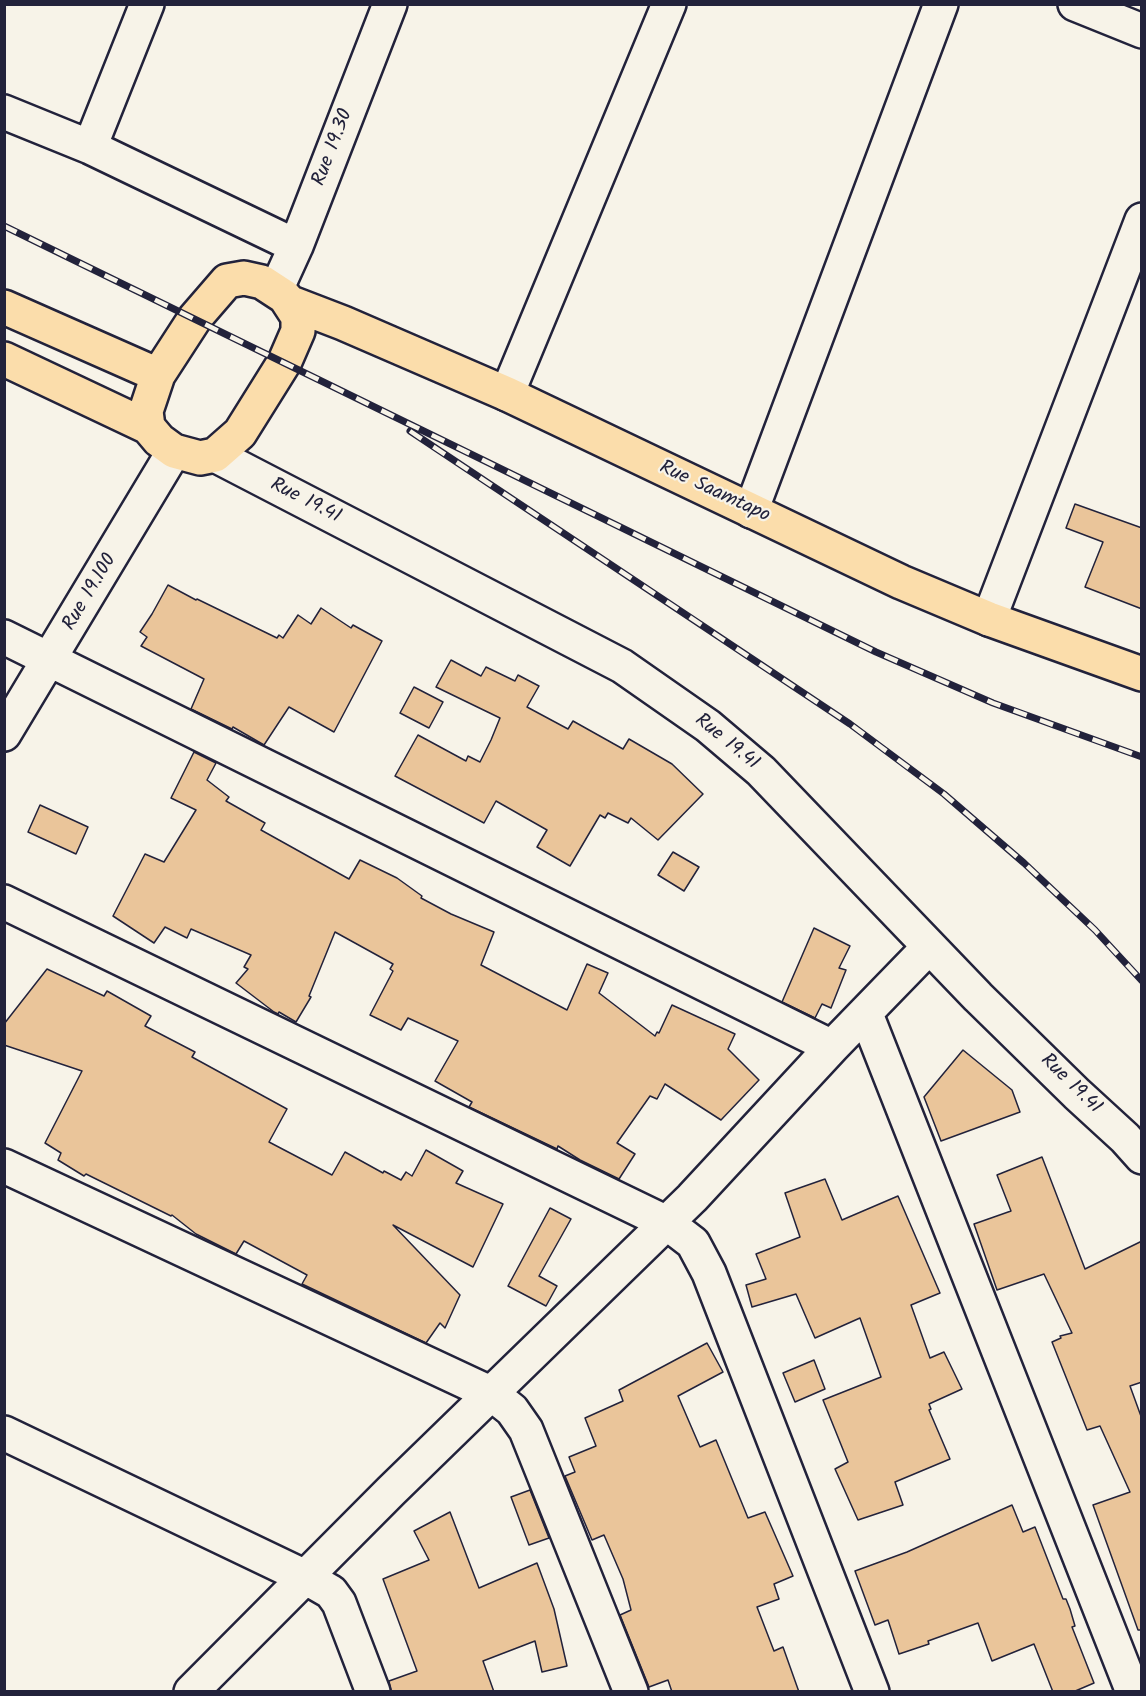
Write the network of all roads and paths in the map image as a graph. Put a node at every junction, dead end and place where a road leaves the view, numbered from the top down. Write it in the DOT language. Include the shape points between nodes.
graph roads {
  1 [pos="147,4"];
  2 [pos="390,4"];
  3 [pos="669,4"];
  4 [pos="941,4"];
  5 [pos="1075,4"];
  6 [pos="1142,31"];
  7 [pos="4,112"];
  8 [pos="90,147"];
  9 [pos="1142,220"];
  10 [pos="296,246"];
  11 [pos="284,297"];
  12 [pos="4,307"];
  13 [pos="4,359"];
  14 [pos="158,375"];
  15 [pos="507,394"];
  16 [pos="148,427"];
  17 [pos="174,452"];
  18 [pos="215,455"];
  19 [pos="751,511"];
  20 [pos="989,619"];
  21 [pos="4,638"];
  22 [pos="51,660"];
  23 [pos="1142,674"];
  24 [pos="4,734"];
  25 [pos="4,902"];
  26 [pos="929,947"];
  27 [pos="866,1014"];
  28 [pos="832,1047"];
  29 [pos="1142,1157"];
  30 [pos="4,1166"];
  31 [pos="667,1223"];
  32 [pos="492,1394"];
  33 [pos="4,1433"];
  34 [pos="305,1577"];
  35 [pos="191,1692"];
  36 [pos="373,1692"];
  37 [pos="631,1692"];
  38 [pos="872,1692"];
  39 [pos="1133,1692"];
  1 -- 8 [label="street"];
  2 -- 10 [label="street, Rue 19.30"];
  3 -- 15 [label="street"];
  4 -- 19 [label="street"];
  5 -- 6 [label="street"];
  7 -- 8 [label="street"];
  8 -- 10 [label="street"];
  9 -- 20 [label="street"];
  10 -- 11 [label="street, Rue 19.30"];
  11 -- 14 [label="main road, Rue Saamtapo" via="262,282 244,278 227,281 195,318"];
  11 -- 15 [label="main road, Rue Saamtapo"];
  11 -- 18 [label="main road" via="298,317 298,331 285,361 240,434"];
  12 -- 14 [label="main road"];
  13 -- 16 [label="main road"];
  14 -- 16 [label="main road, Rue Saamtapo" via="146,411"];
  15 -- 19 [label="main road, Rue Saamtapo"];
  16 -- 17 [label="main road"];
  17 -- 18 [label="main road" via="200,458"];
  17 -- 22 [label="street, Rue 19.100"];
  18 -- 26 [label="street, Rue 19.41" via="631,672 708,726 761,771"];
  19 -- 20 [label="main road, Rue Saamtapo"];
  20 -- 23 [label="main road, Rue Saamtapo"];
  21 -- 22 [label="street"];
  22 -- 24 [label="street, Rue 19.100"];
  22 -- 28 [label="street"];
  25 -- 31 [label="street"];
  26 -- 27 [label="street"];
  26 -- 29 [label="street, Rue 19.41"];
  27 -- 28 [label="street"];
  27 -- 39 [label="street"];
  28 -- 31 [label="street"];
  30 -- 32 [label="street"];
  31 -- 32 [label="street"];
  31 -- 38 [label="street" via="693,1243 709,1273"];
  32 -- 34 [label="street"];
  32 -- 37 [label="street" via="512,1410 526,1430"];
  33 -- 34 [label="street"];
  34 -- 35 [label="street"];
  34 -- 36 [label="street" via="331,1592 339,1602"];
}
